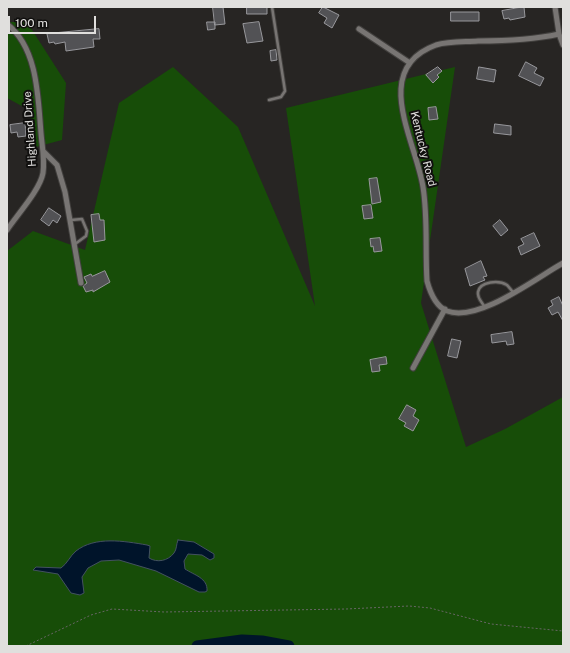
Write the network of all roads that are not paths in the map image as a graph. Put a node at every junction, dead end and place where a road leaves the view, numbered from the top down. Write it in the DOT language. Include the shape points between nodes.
graph roads {
  1 [pos="272,7"];
  2 [pos="555,7"];
  3 [pos="7,24"];
  4 [pos="359,29"];
  5 [pos="559,34"];
  6 [pos="563,45"];
  7 [pos="410,63"];
  8 [pos="269,100"];
  9 [pos="43,150"];
  10 [pos="71,220"];
  11 [pos="7,230"];
  12 [pos="75,244"];
  13 [pos="563,263"];
  14 [pos="81,283"];
  15 [pos="513,293"];
  16 [pos="485,307"];
  17 [pos="444,309"];
  18 [pos="413,368"];
  1 -- 8 [label="lane" via="285,91 281,97"];
  2 -- 5 [label="street"];
  3 -- 9 [label="street, Highland Drive" via="19,37 29,56 37,88"];
  4 -- 7 [label="street"];
  5 -- 6 [label="street"];
  5 -- 7 [label="street, Kentucky Road" via="525,40 443,44 426,50"];
  7 -- 17 [label="street, Kentucky Road" via="402,79 401,101 423,187 427,281 434,298"];
  9 -- 10 [label="street" via="57,165"];
  9 -- 11 [label="street, Highland Drive" via="43,174 40,181"];
  10 -- 12 [label="street"];
  10 -- 12 [label="lane" via="82,219 87,231 86,236"];
  12 -- 14 [label="street"];
  13 -- 15 [label="street"];
  15 -- 16 [label="street"];
  15 -- 16 [label="lane" via="501,282 483,285 478,292"];
  16 -- 17 [label="street" via="468,313"];
  17 -- 18 [label="street"];
}
